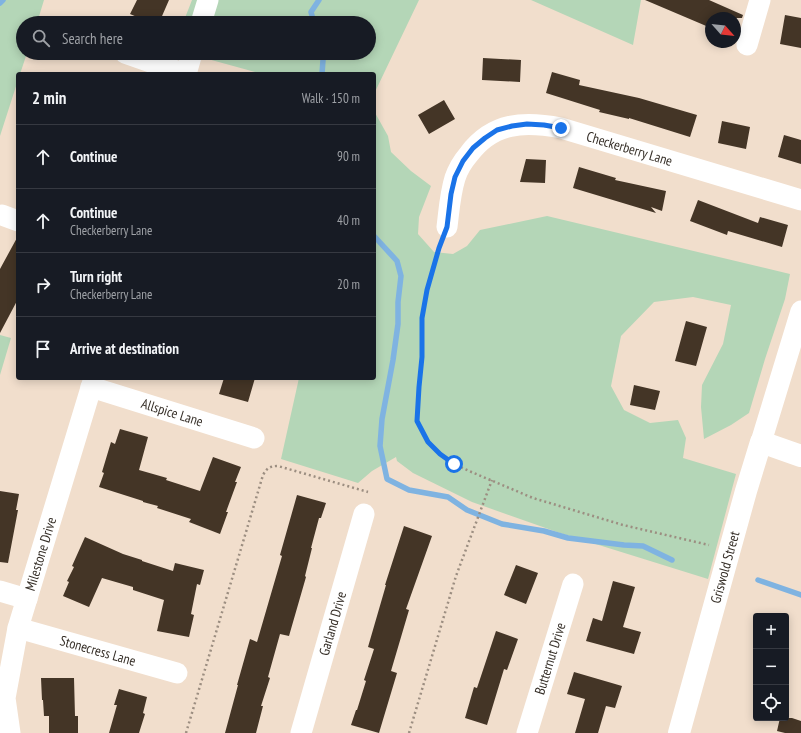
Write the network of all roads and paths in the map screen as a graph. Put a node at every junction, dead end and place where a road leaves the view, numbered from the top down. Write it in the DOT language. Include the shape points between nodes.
graph roads {
  1 [pos="208,0"];
  2 [pos="760,0"];
  3 [pos="203,16"];
  4 [pos="747,45"];
  5 [pos="145,60"];
  6 [pos="190,60"];
  7 [pos="180,72"];
  8 [pos="187,72"];
  9 [pos="801,200"];
  10 [pos="447,227"];
  11 [pos="801,312"];
  12 [pos="93,382"];
  13 [pos="254,438"];
  14 [pos="761,442"];
  15 [pos="801,456"];
  16 [pos="492,480"];
  17 [pos="368,492"];
  18 [pos="364,514"];
  19 [pos="709,545"];
  20 [pos="573,584"];
  21 [pos="0,591"];
  22 [pos="27,599"];
  23 [pos="18,628"];
  24 [pos="177,673"];
  25 [pos="10,733"];
  26 [pos="186,733"];
  27 [pos="301,733"];
  28 [pos="409,733"];
  29 [pos="527,733"];
  30 [pos="679,733"];
  1 -- 3 [label="street"];
  2 -- 4 [label="street"];
  5 -- 7 [label="street"];
  6 -- 8 [label="street"];
  9 -- 10 [label="street, Checkerberry Lane" via="561,128 527,124 497,130 473,148 455,177"];
  10 -- 16 [label="path" via="429,283 422,318 417,421 428,442 440,454 454,464"];
  11 -- 14 [label="street"];
  12 -- 13 [label="street, Allspice Lane"];
  12 -- 22 [label="street, Milestone Drive"];
  14 -- 15 [label="main road"];
  14 -- 30 [label="main road, Griswold Street"];
  16 -- 19 [label="path" via="534,498 623,525"];
  16 -- 28 [label="path" via="456,576"];
  17 -- 26 [label="path" via="278,466 266,469"];
  18 -- 27 [label="street, Garland Drive"];
  20 -- 29 [label="street, Butternut Drive"];
  21 -- 22 [label="street"];
  22 -- 23 [label="street, Milestone Drive"];
  23 -- 24 [label="street, Stonecress Lane"];
  23 -- 25 [label="street, Milestone Drive" via="5,698"];
}
